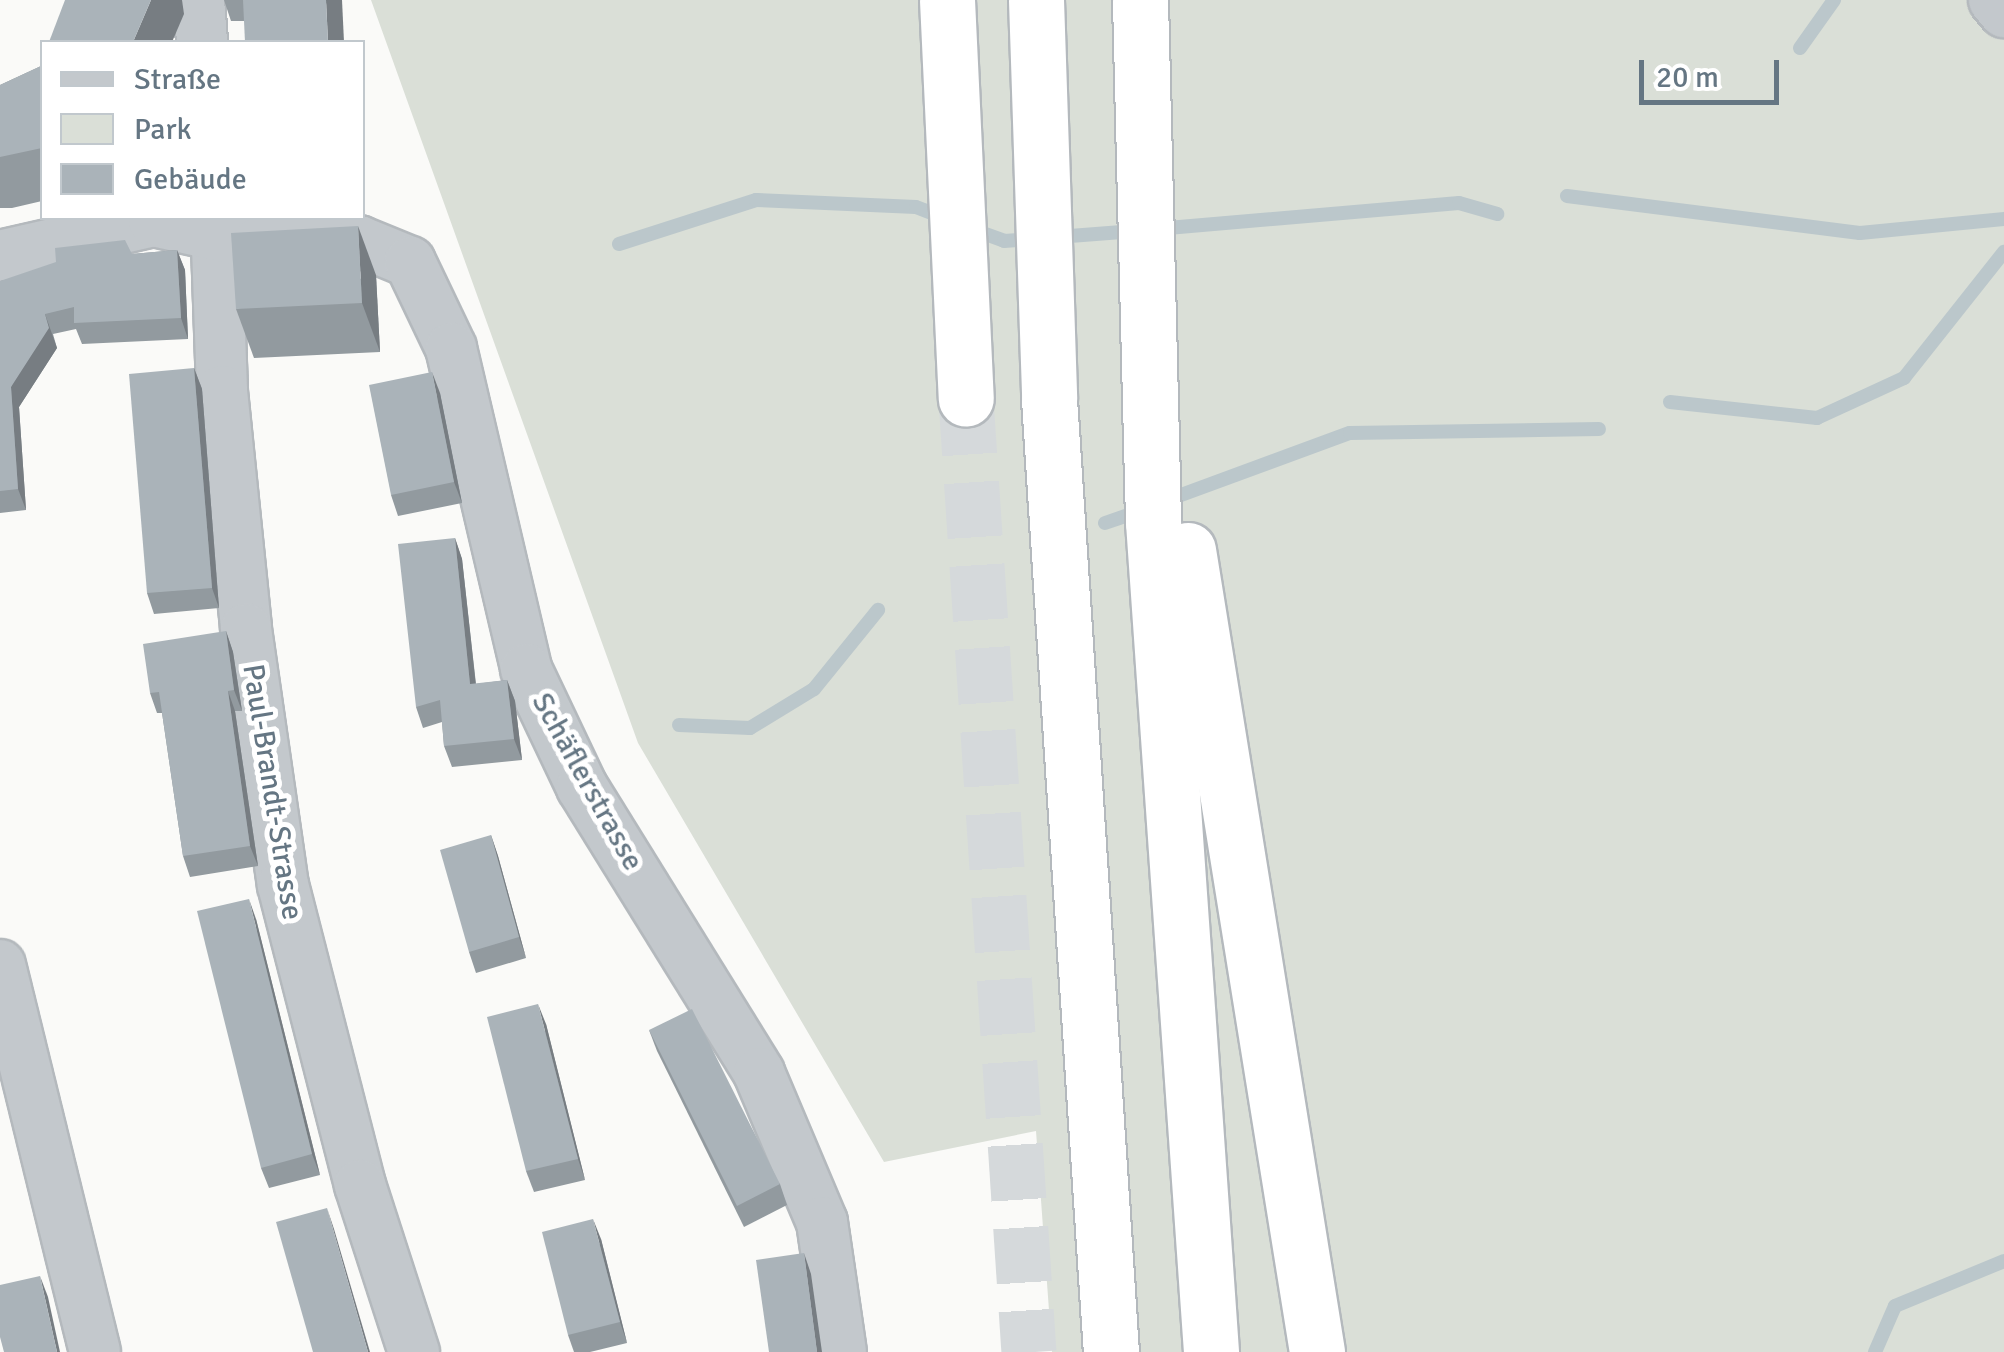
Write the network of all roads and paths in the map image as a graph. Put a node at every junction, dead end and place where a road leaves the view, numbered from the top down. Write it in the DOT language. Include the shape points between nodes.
graph roads {
  1 [pos="199,0"];
  2 [pos="946,0"];
  3 [pos="1036,0"];
  4 [pos="1994,0"];
  5 [pos="2004,12"];
  6 [pos="1140,14"];
  7 [pos="202,40"];
  8 [pos="217,226"];
  9 [pos="0,256"];
  10 [pos="966,399"];
  11 [pos="1178,618"];
  12 [pos="0,965"];
  13 [pos="95,1352"];
  14 [pos="414,1352"];
  15 [pos="841,1352"];
  16 [pos="1112,1352"];
  17 [pos="1211,1352"];
  18 [pos="1317,1352"];
  1 -- 7 [label="street"];
  2 -- 10 [label="highway"];
  3 -- 16 [label="highway" via="1049,400"];
  4 -- 5 [label="street"];
  6 -- 11 [label="highway" via="1174,446"];
  8 -- 9 [label="street, Schäflerstrasse" via="154,222"];
  8 -- 14 [label="street, Paul-Brandt-Strasse" via="222,391 246,629 283,885 360,1185"];
  8 -- 15 [label="street, Schäflerstrasse" via="257,244 359,240 410,262 451,348 526,669 582,787 759,1074 822,1222"];
  11 -- 17 [label="highway"];
  11 -- 18 [label="highway"];
  12 -- 13 [label="street"];
}
